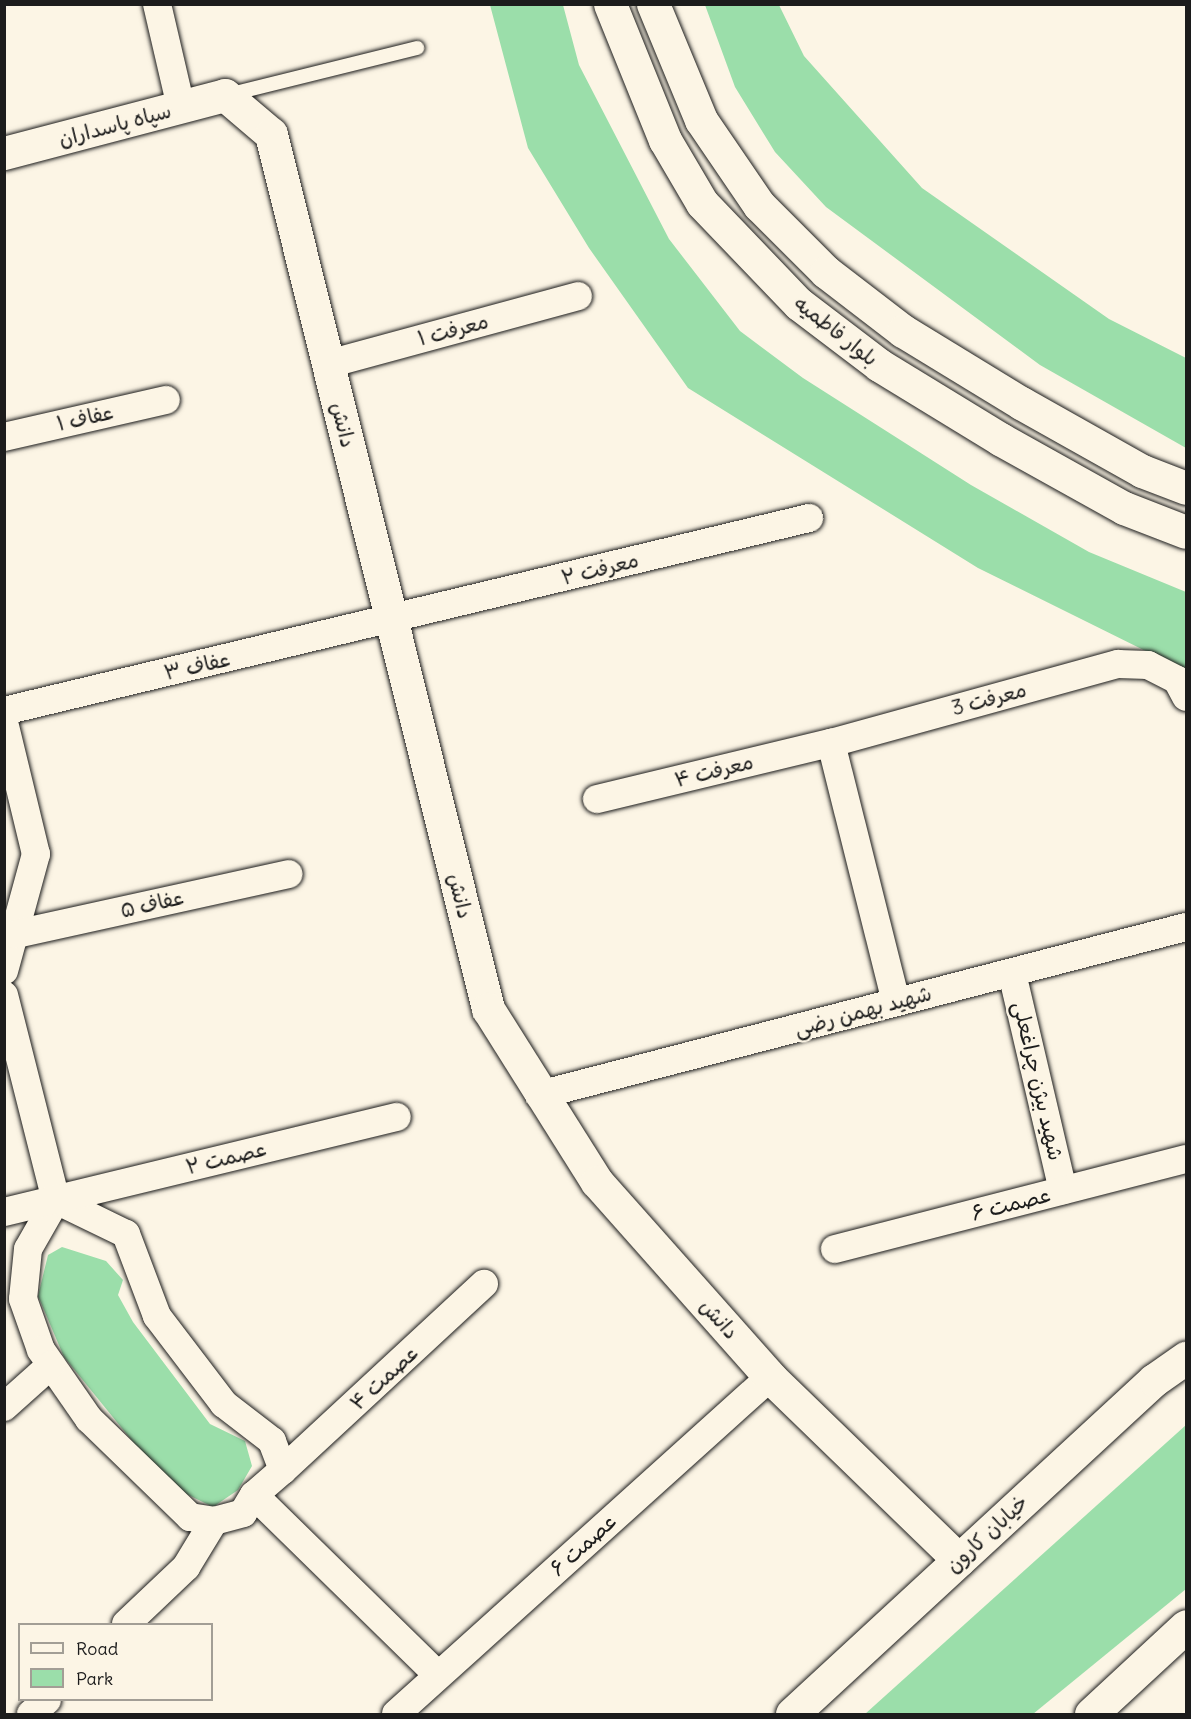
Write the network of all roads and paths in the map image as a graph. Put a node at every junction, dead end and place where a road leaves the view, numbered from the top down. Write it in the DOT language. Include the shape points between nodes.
graph roads {
  1 [pos="157,4"];
  2 [pos="610,4"];
  3 [pos="653,4"];
  4 [pos="417,48"];
  5 [pos="225,95"];
  6 [pos="181,107"];
  7 [pos="4,153"];
  8 [pos="578,296"];
  9 [pos="328,364"];
  10 [pos="166,400"];
  11 [pos="4,436"];
  12 [pos="1186,488"];
  13 [pos="809,518"];
  14 [pos="1186,532"];
  15 [pos="390,620"];
  16 [pos="1186,697"];
  17 [pos="4,711"];
  18 [pos="4,722"];
  19 [pos="831,743"];
  20 [pos="597,799"];
  21 [pos="288,874"];
  22 [pos="1186,927"];
  23 [pos="16,934"];
  24 [pos="4,971"];
  25 [pos="1012,973"];
  26 [pos="4,995"];
  27 [pos="896,1002"];
  28 [pos="539,1095"];
  29 [pos="397,1117"];
  30 [pos="1186,1159"];
  31 [pos="1063,1190"];
  32 [pos="56,1200"];
  33 [pos="4,1212"];
  34 [pos="835,1249"];
  35 [pos="484,1284"];
  36 [pos="1186,1358"];
  37 [pos="51,1365"];
  38 [pos="770,1377"];
  39 [pos="4,1407"];
  40 [pos="283,1470"];
  41 [pos="254,1495"];
  42 [pos="214,1521"];
  43 [pos="959,1560"];
  44 [pos="127,1623"];
  45 [pos="1186,1626"];
  46 [pos="438,1675"];
  47 [pos="46,1701"];
  48 [pos="31,1714"];
  49 [pos="396,1714"];
  50 [pos="792,1714"];
  51 [pos="1091,1714"];
  1 -- 6 [label="street"];
  2 -- 14 [label="street, بلوار فاطمیه" via="665,140 702,203 799,304 879,365 1000,439 1124,508"];
  3 -- 12 [label="street, بلوار فاطمیه" via="701,120 759,205 826,272 903,331 1021,404 1142,471"];
  4 -- 5 [label="lane"];
  5 -- 6 [label="street, سپاه پاسداران"];
  5 -- 9 [label="street, دانش" via="271,134"];
  6 -- 7 [label="street, سپاه پاسداران"];
  8 -- 9 [label="street, معرفت ۱"];
  9 -- 15 [label="street, دانش"];
  10 -- 11 [label="street, عفاف ۱"];
  13 -- 15 [label="street, معرفت ۲"];
  15 -- 17 [label="street, عفاف ۳"];
  15 -- 28 [label="street, دانش" via="488,1009"];
  16 -- 19 [label="street, معرفت 3" via="1177,680 1148,665 1118,663"];
  18 -- 23 [label="street" via="36,854"];
  19 -- 20 [label="street, معرفت ۴"];
  19 -- 27 [label="street"];
  21 -- 23 [label="street, عفاف ۵"];
  22 -- 25 [label="street, شهید بهمن رضی"];
  23 -- 24 [label="street"];
  25 -- 27 [label="street, شهید بهمن رضی"];
  25 -- 31 [label="street, شهید بیژن چراغعلی"];
  26 -- 32 [label="street"];
  27 -- 28 [label="street, شهید بهمن رضی"];
  28 -- 38 [label="street, دانش" via="597,1182"];
  29 -- 32 [label="street, عصمت ۲"];
  30 -- 31 [label="street, عصمت ۶"];
  31 -- 34 [label="street, عصمت ۶"];
  32 -- 33 [label="street, عصمت ۲"];
  32 -- 37 [label="street" via="28,1249 24,1299"];
  32 -- 40 [label="street" via="126,1234 157,1316 224,1404 272,1441"];
  35 -- 40 [label="street, عصمت ۴"];
  36 -- 43 [label="street, خیابان کارون" via="1154,1380"];
  37 -- 39 [label="street"];
  37 -- 42 [label="street" via="89,1419 190,1517"];
  38 -- 43 [label="street, دانش"];
  38 -- 46 [label="street, عصمت ۶"];
  40 -- 41 [label="street, عصمت ۴"];
  41 -- 42 [label="street, عصمت ۴" via="243,1513"];
  41 -- 46 [label="street"];
  42 -- 44 [label="street" via="186,1567"];
  43 -- 50 [label="street, خیابان کارون"];
  45 -- 51 [label="street"];
  46 -- 49 [label="street, عصمت ۶"];
  47 -- 48 [label="street"];
}
